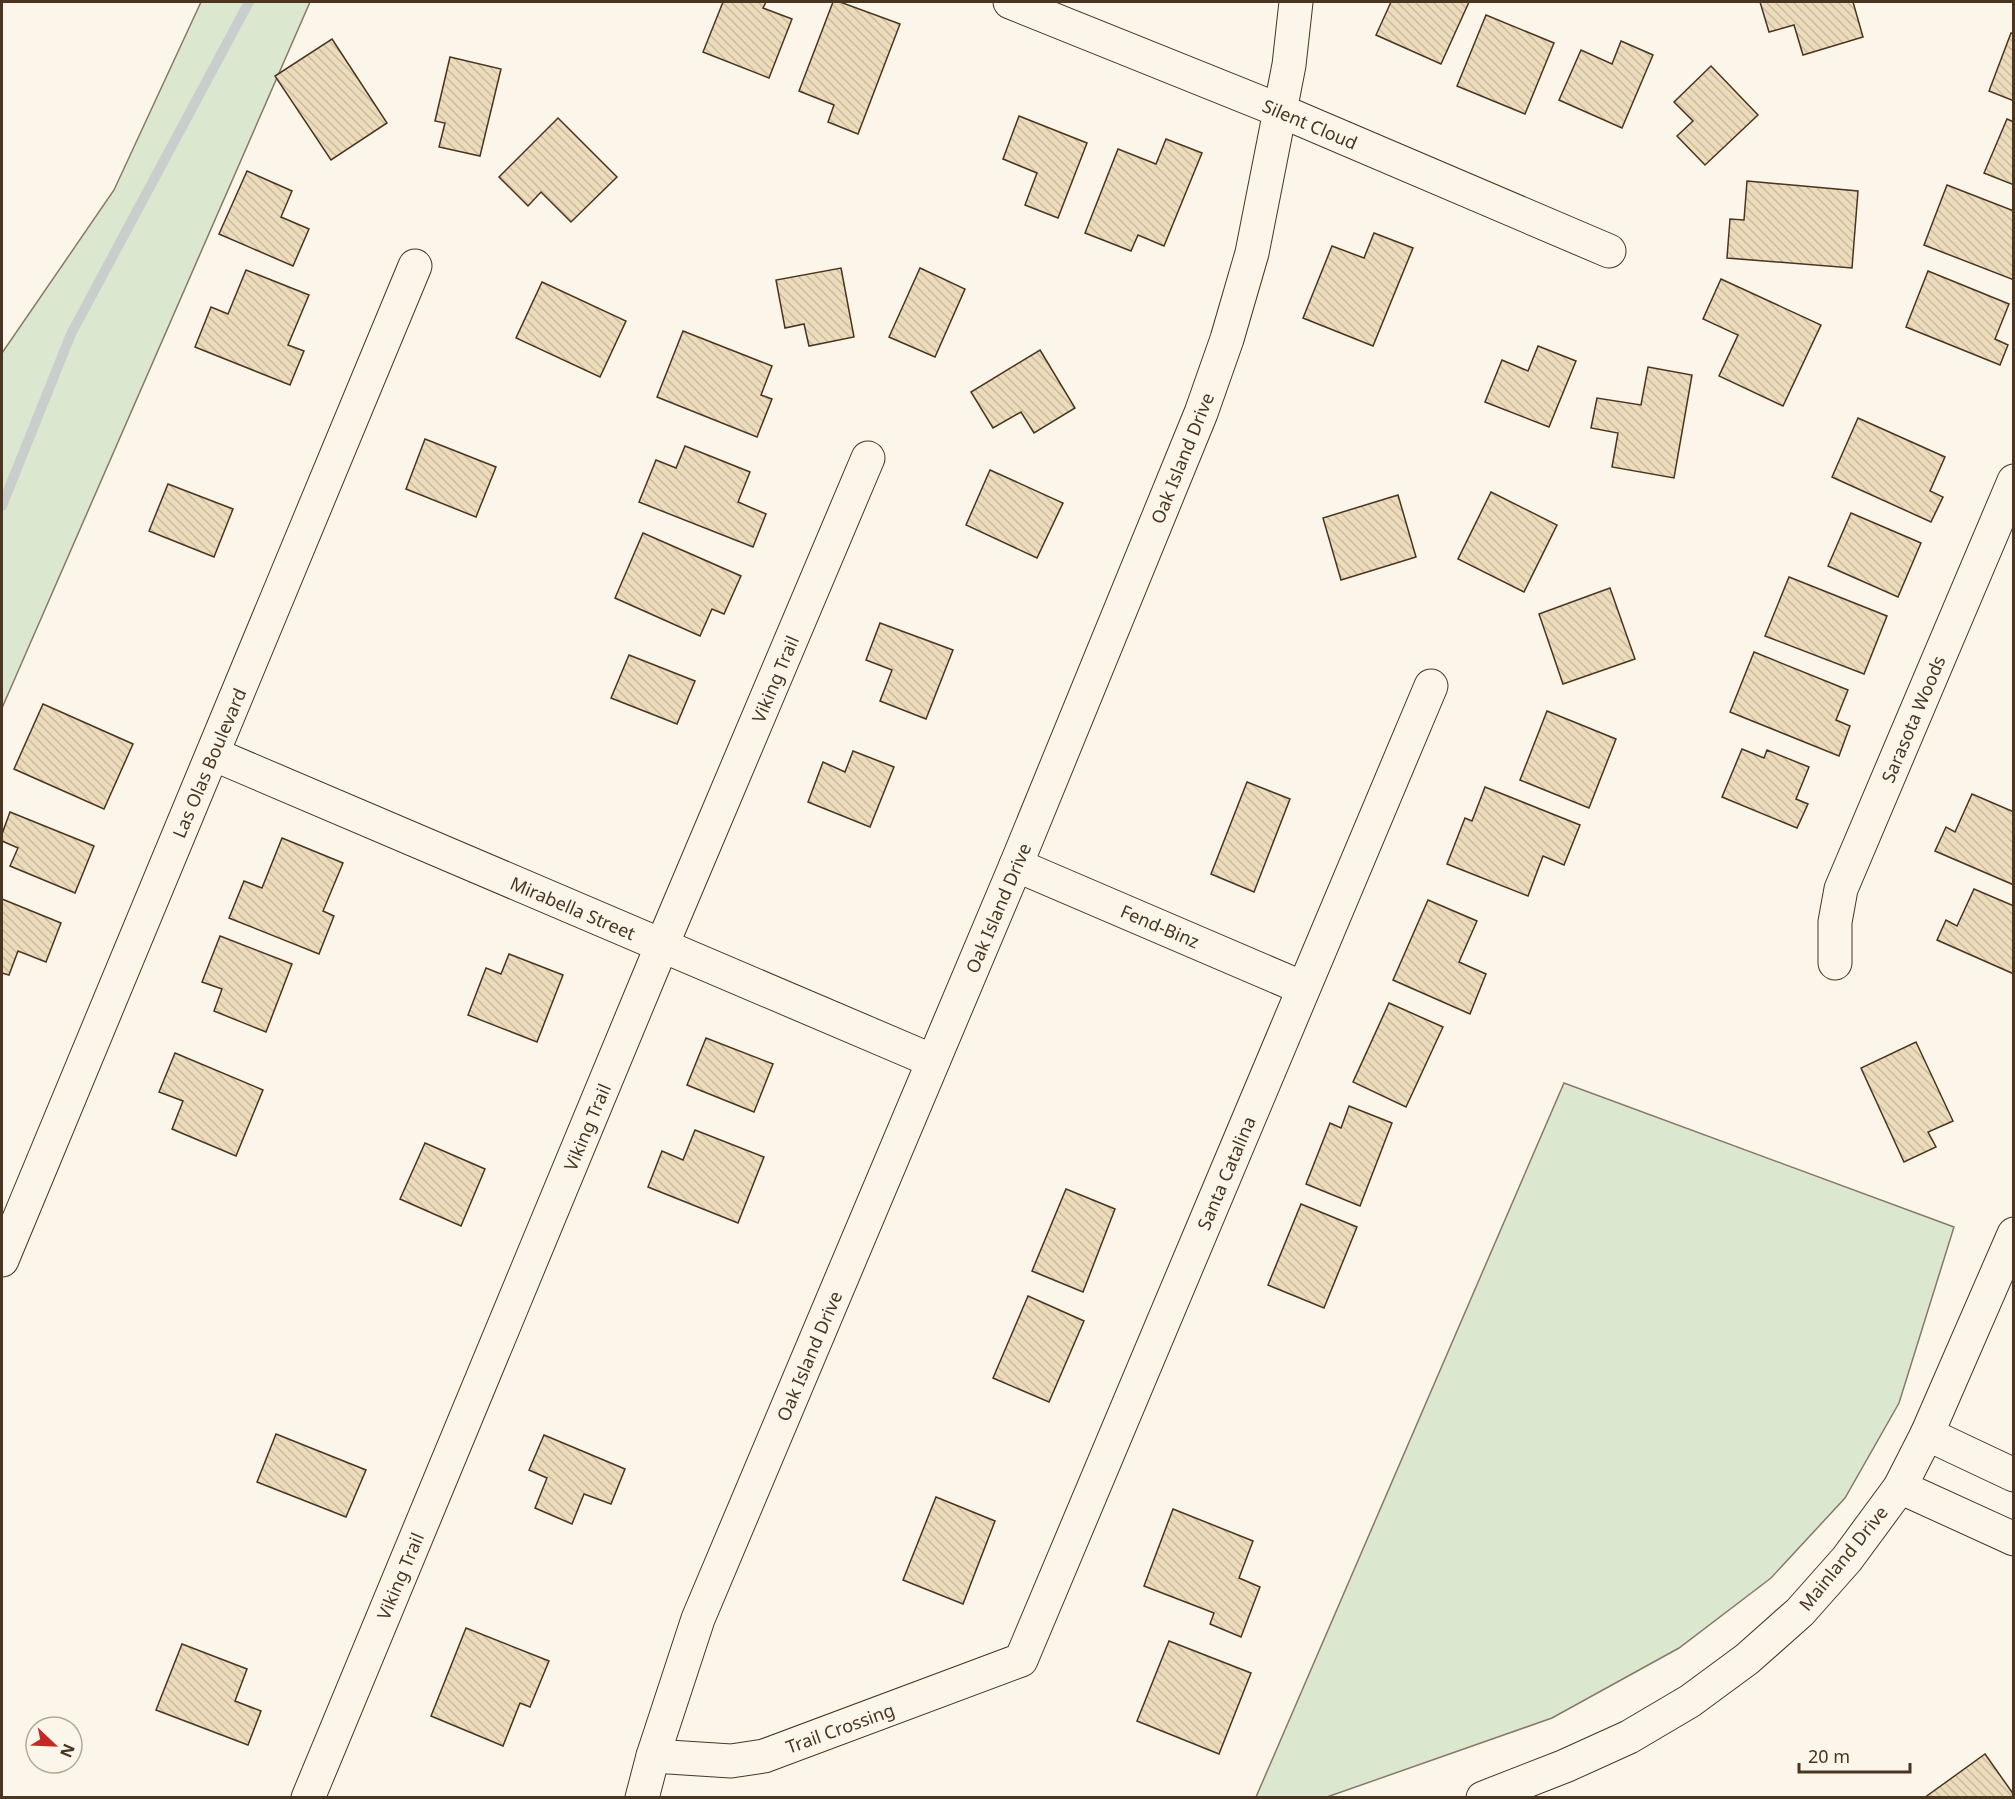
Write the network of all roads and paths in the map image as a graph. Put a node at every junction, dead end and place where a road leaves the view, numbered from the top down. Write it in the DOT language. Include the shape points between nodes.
graph roads {
  1 [pos="1010,2"];
  2 [pos="1296,2"];
  3 [pos="1281,111"];
  4 [pos="1609,251"];
  5 [pos="415,266"];
  6 [pos="868,458"];
  7 [pos="2013,481"];
  8 [pos="2005,522"];
  9 [pos="1431,686"];
  10 [pos="213,754"];
  11 [pos="1016,865"];
  12 [pos="662,945"];
  13 [pos="1835,963"];
  14 [pos="1303,988"];
  15 [pos="933,1061"];
  16 [pos="2013,1234"];
  17 [pos="2,1260"];
  18 [pos="1927,1434"];
  19 [pos="2013,1474"];
  20 [pos="1900,1486"];
  21 [pos="2013,1539"];
  22 [pos="1022,1660"];
  23 [pos="653,1756"];
  24 [pos="308,1797"];
  25 [pos="642,1797"];
  26 [pos="1484,1797"];
  1 -- 3 [label="street, Silent Cloud"];
  2 -- 3 [label="street, Oak Island Drive"];
  3 -- 4 [label="street, Silent Cloud"];
  3 -- 11 [label="street, Oak Island Drive" via="1252,253 1201,413"];
  5 -- 10 [label="street, Las Olas Boulevard"];
  6 -- 12 [label="street, Viking Trail"];
  7 -- 8 [label="street, Sarasota Woods"];
  8 -- 13 [label="street, Sarasota Woods" via="1841,889 1835,922"];
  9 -- 14 [label="street, Santa Catalina"];
  10 -- 12 [label="street, Mirabella Street"];
  10 -- 17 [label="street, Las Olas Boulevard"];
  11 -- 14 [label="street, Fend-Binz"];
  11 -- 15 [label="street, Oak Island Drive"];
  12 -- 15 [label="street, Mirabella Street"];
  12 -- 24 [label="street, Viking Trail"];
  14 -- 22 [label="street, Santa Catalina"];
  15 -- 23 [label="street, Oak Island Drive" via="698,1619"];
  16 -- 18 [label="street, Mainland Drive"];
  18 -- 19 [label="street"];
  18 -- 20 [label="street, Mainland Drive"];
  20 -- 21 [label="street"];
  20 -- 26 [label="street, Mainland Drive" via="1847,1560 1800,1612 1747,1659 1690,1701 1629,1737"];
  22 -- 23 [label="street, Trail Crossing" via="764,1756 731,1761"];
  23 -- 25 [label="street, Oak Island Drive"];
}
